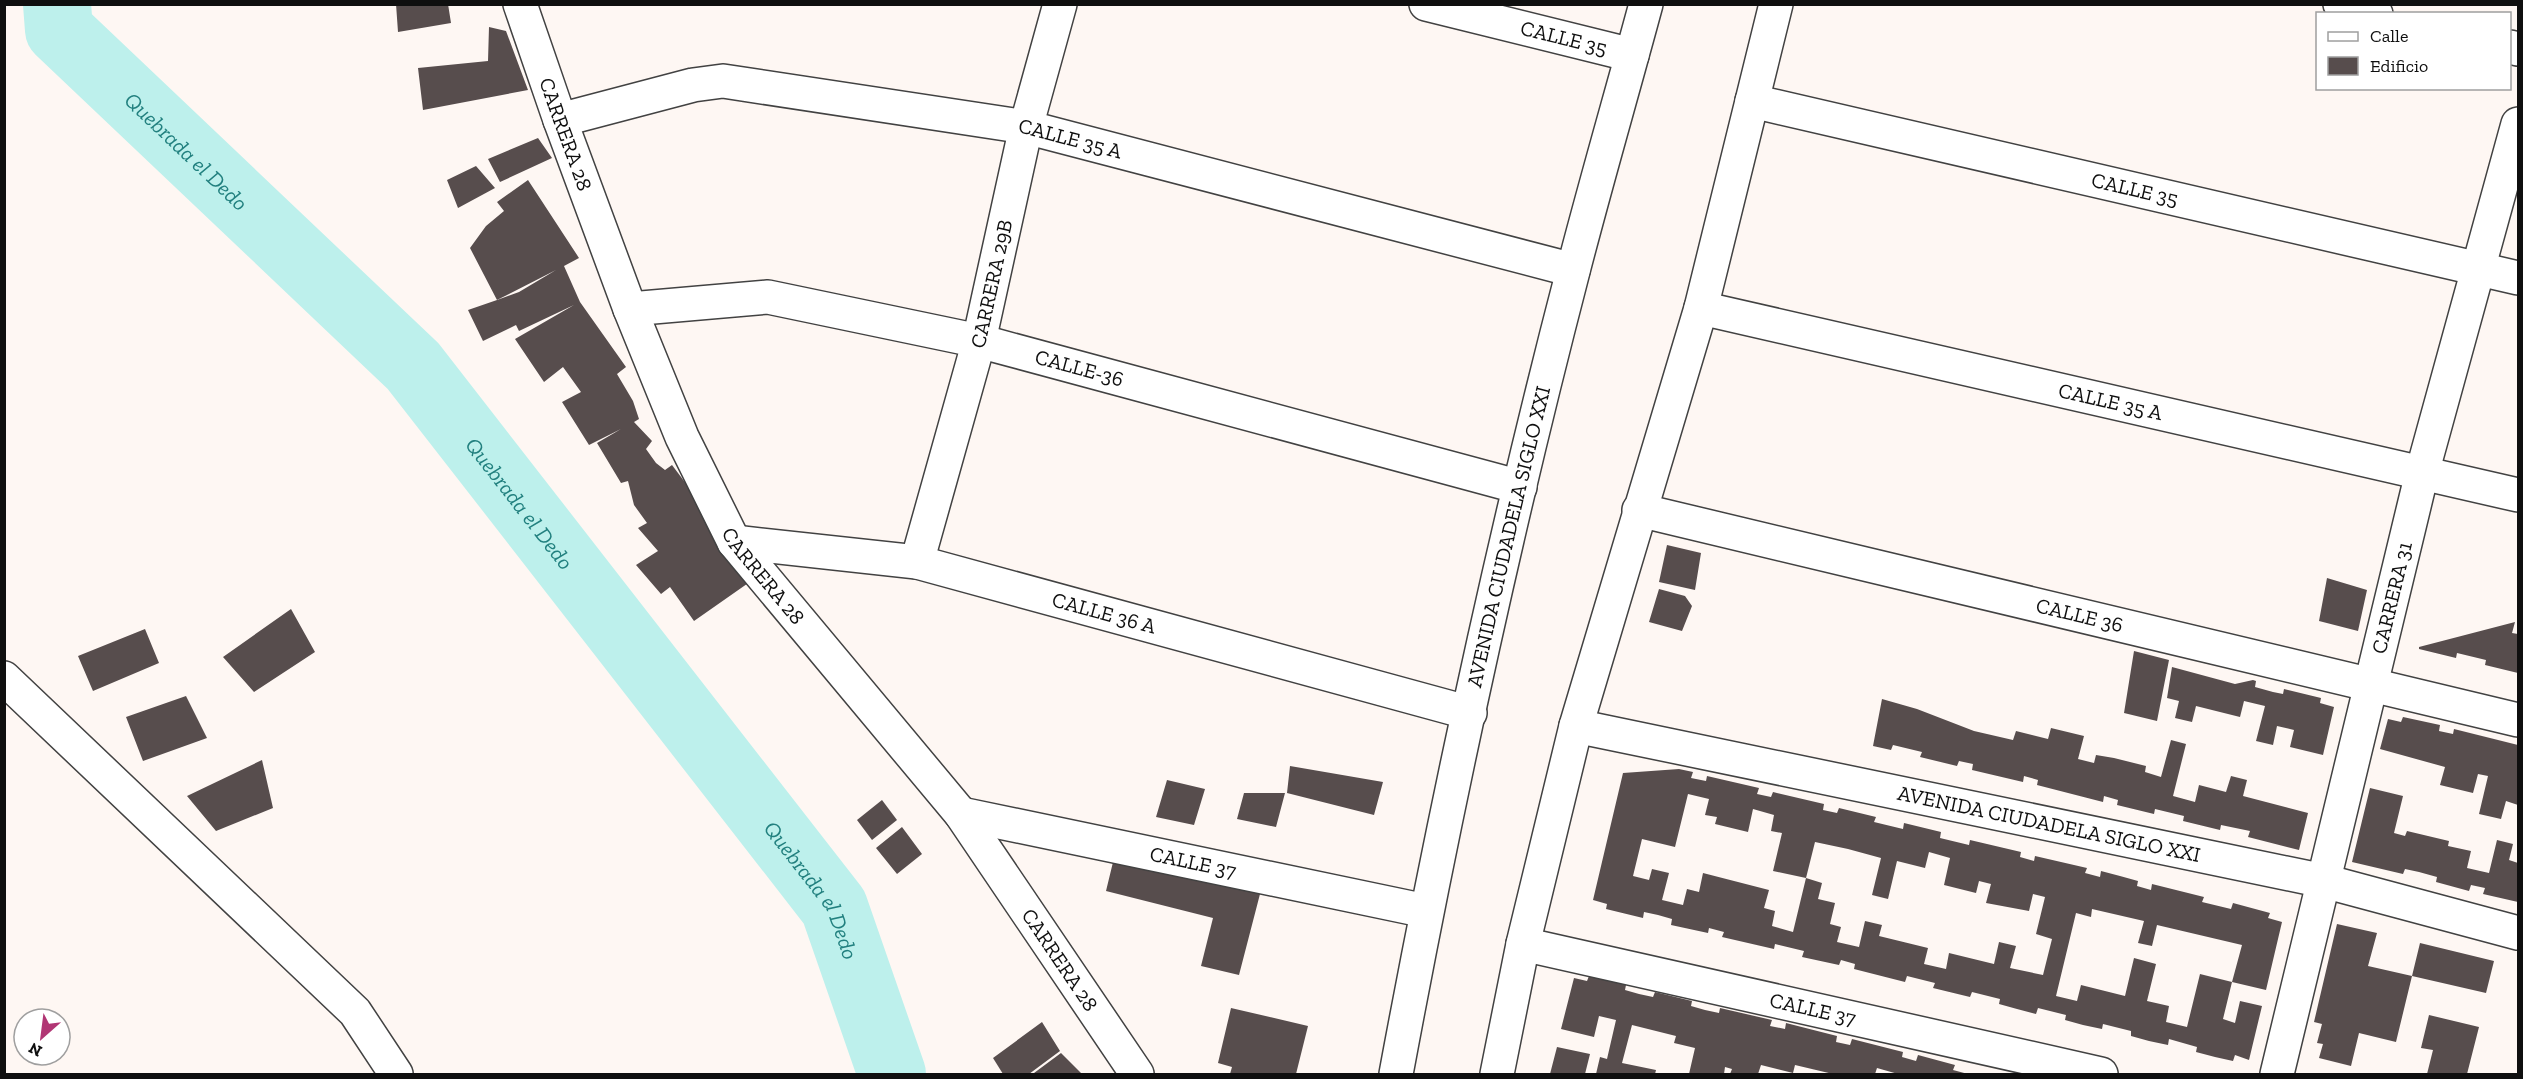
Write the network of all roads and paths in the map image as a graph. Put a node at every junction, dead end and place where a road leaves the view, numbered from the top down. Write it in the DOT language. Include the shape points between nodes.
graph roads {
  1 [pos="520,4"];
  2 [pos="1060,4"];
  3 [pos="1426,4"];
  4 [pos="1646,4"];
  5 [pos="1776,4"];
  6 [pos="2340,4"];
  7 [pos="2369,12"];
  8 [pos="1632,55"];
  9 [pos="1752,101"];
  10 [pos="560,120"];
  11 [pos="2518,124"];
  12 [pos="1026,128"];
  13 [pos="2478,268"];
  14 [pos="1573,270"];
  15 [pos="2518,278"];
  16 [pos="1701,308"];
  17 [pos="630,309"];
  18 [pos="979,341"];
  19 [pos="2422,473"];
  20 [pos="1520,487"];
  21 [pos="2518,495"];
  22 [pos="1639,510"];
  23 [pos="734,542"];
  24 [pos="917,562"];
  25 [pos="4,678"];
  26 [pos="2371,684"];
  27 [pos="1470,713"];
  28 [pos="2518,720"];
  29 [pos="1576,726"];
  30 [pos="961,814"];
  31 [pos="2324,881"];
  32 [pos="1426,911"];
  33 [pos="2518,933"];
  34 [pos="1523,944"];
  35 [pos="396,1074"];
  36 [pos="1137,1074"];
  37 [pos="1396,1074"];
  38 [pos="1497,1074"];
  39 [pos="2101,1074"];
  40 [pos="2277,1074"];
  1 -- 10 [label="street, CARRERA 28"];
  2 -- 12 [label="street, CARRERA 29B"];
  3 -- 8 [label="street, CALLE 35"];
  4 -- 8 [label="street, AVENIDA CIUDADELA SIGLO XXI"];
  5 -- 9 [label="street"];
  6 -- 7 [label="street"];
  8 -- 14 [label="street, AVENIDA CIUDADELA SIGLO XXI"];
  9 -- 13 [label="street, CALLE 35"];
  9 -- 16 [label="street"];
  10 -- 12 [label="street, CALLE 35 A" via="693,85 723,81"];
  10 -- 17 [label="street, CARRERA 28"];
  11 -- 13 [label="street, CARRERA 31"];
  12 -- 14 [label="street, CALLE 35 A"];
  12 -- 18 [label="street, CARRERA 29B"];
  13 -- 15 [label="street, CALLE 35"];
  13 -- 19 [label="street, CARRERA 31"];
  14 -- 20 [label="street, AVENIDA CIUDADELA SIGLO XXI"];
  16 -- 19 [label="street, CALLE 35 A"];
  16 -- 22 [label="street"];
  17 -- 18 [label="street, CALLE-36" via="768,297"];
  17 -- 23 [label="street, CARRERA 28" via="682,437"];
  18 -- 20 [label="street, CALLE-36"];
  18 -- 24 [label="street, CARRERA 29B"];
  19 -- 21 [label="street, CALLE 35 A"];
  19 -- 26 [label="street, CARRERA 31"];
  20 -- 27 [label="street, AVENIDA CIUDADELA SIGLO XXI"];
  22 -- 26 [label="street, CALLE 36"];
  22 -- 29 [label="street"];
  23 -- 24 [label="street, CALLE 36 A"];
  23 -- 30 [label="street, CARRERA 28"];
  24 -- 27 [label="street, CALLE 36 A"];
  25 -- 35 [label="street" via="355,1012"];
  26 -- 28 [label="street, CALLE 36"];
  26 -- 31 [label="street, CARRERA 31"];
  27 -- 32 [label="street, AVENIDA CIUDADELA SIGLO XXI"];
  29 -- 31 [label="street, AVENIDA CIUDADELA SIGLO XXI"];
  29 -- 34 [label="street"];
  30 -- 32 [label="street, CALLE 37"];
  30 -- 36 [label="street, CARRERA 28"];
  31 -- 33 [label="street, AVENIDA CIUDADELA SIGLO XXI"];
  31 -- 40 [label="street, CARRERA 31"];
  32 -- 37 [label="street, AVENIDA CIUDADELA SIGLO XXI"];
  34 -- 38 [label="street"];
  34 -- 39 [label="street, CALLE 37"];
}
